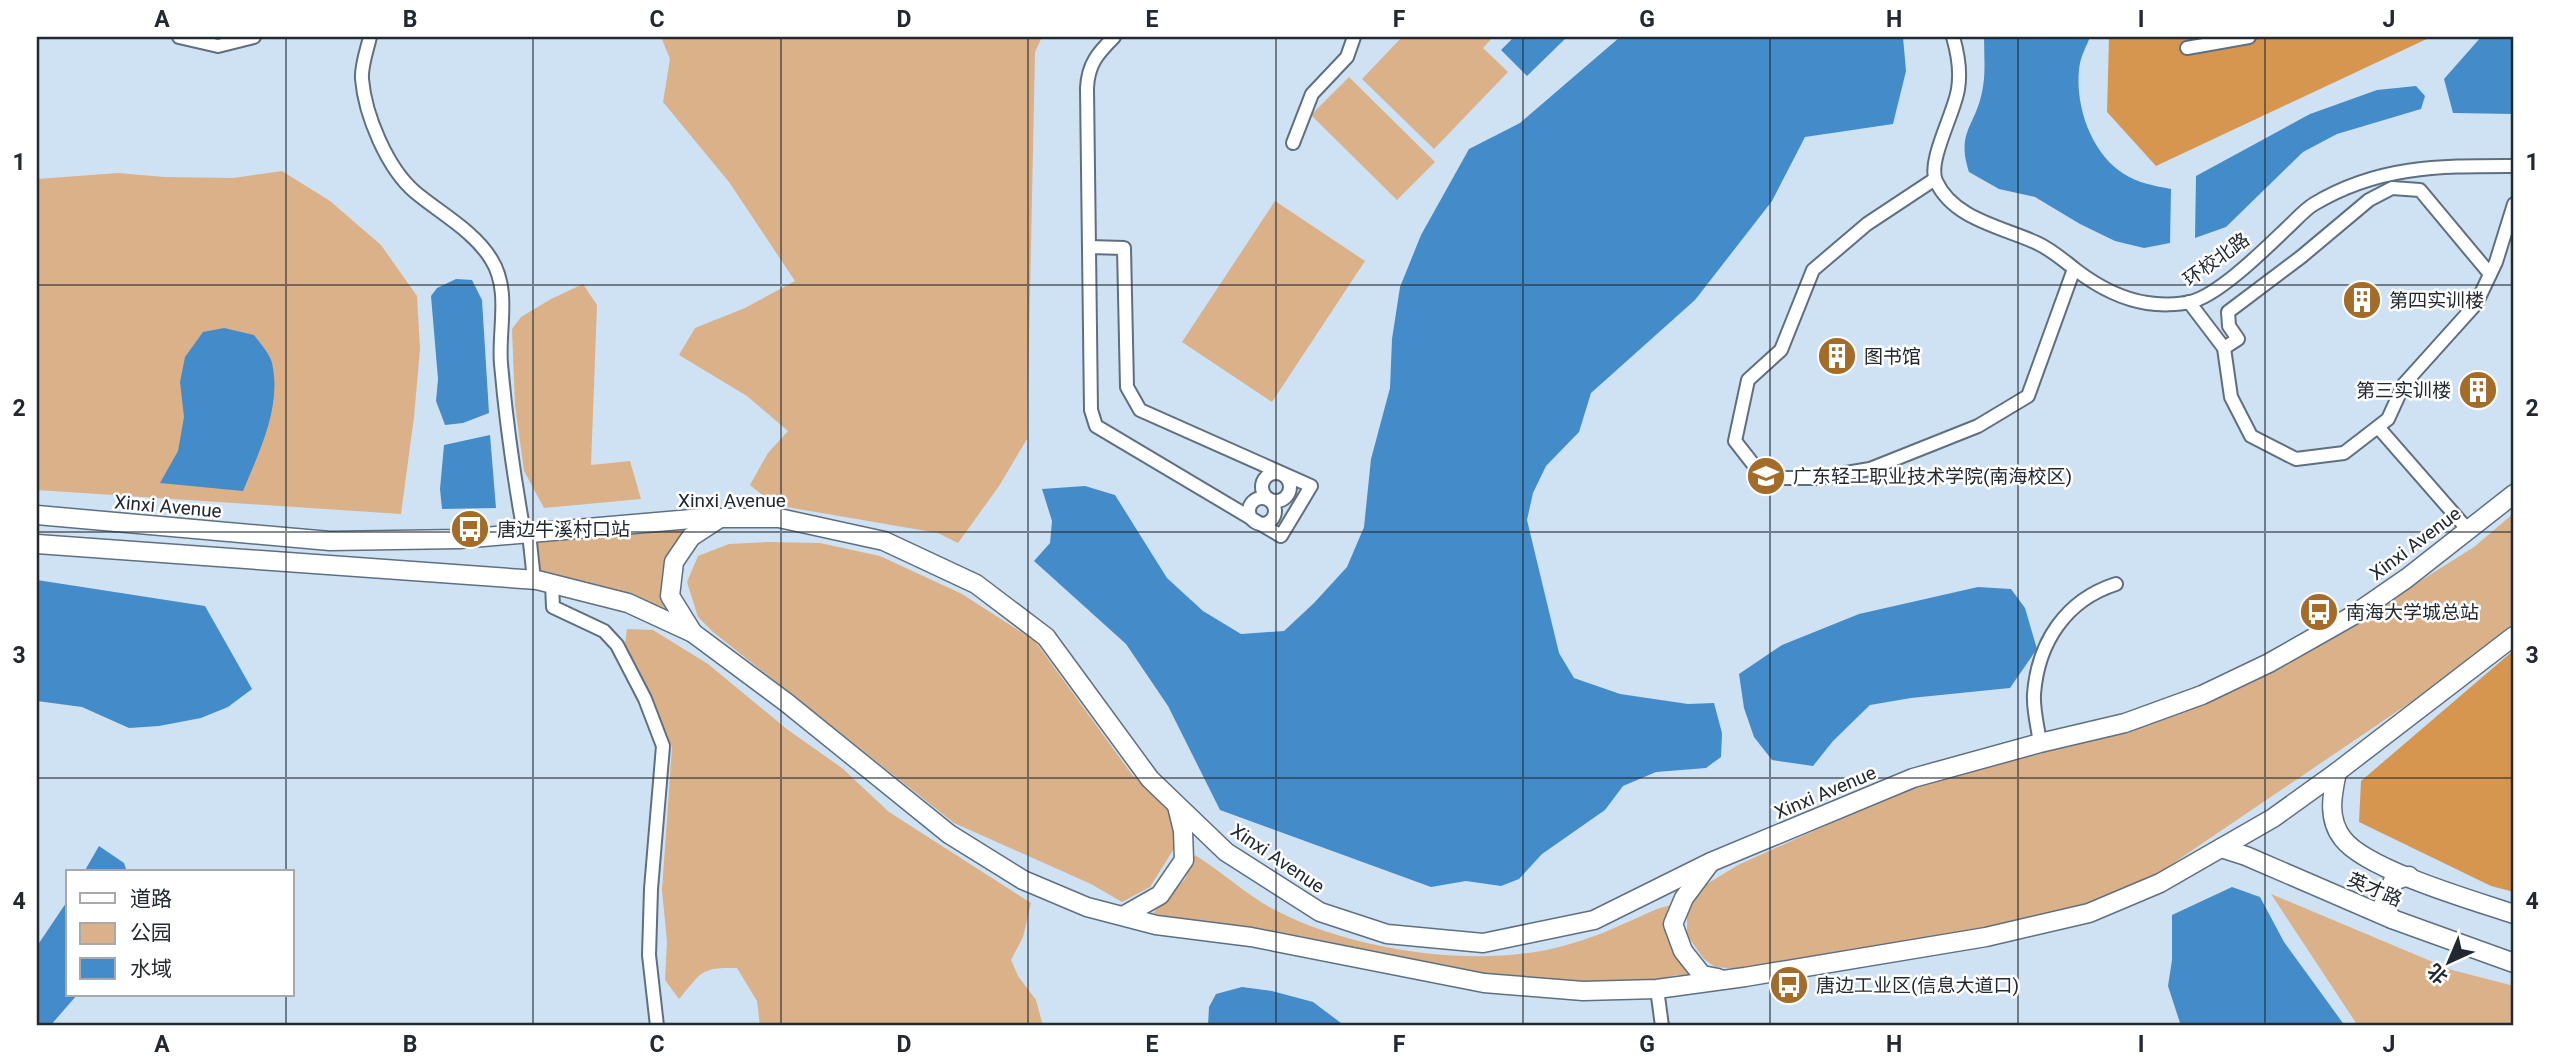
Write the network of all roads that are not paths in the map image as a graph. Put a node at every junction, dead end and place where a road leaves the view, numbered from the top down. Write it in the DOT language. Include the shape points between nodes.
graph roads {
  1 [pos="179,37"];
  2 [pos="254,37"];
  3 [pos="370,37"];
  4 [pos="1114,37"];
  5 [pos="1354,37"];
  6 [pos="1953,37"];
  7 [pos="2249,37"];
  8 [pos="2187,48"];
  9 [pos="1293,143"];
  10 [pos="2514,166"];
  11 [pos="1935,179"];
  12 [pos="2514,204"];
  13 [pos="1089,247"];
  14 [pos="2074,269"];
  15 [pos="2490,274"];
  16 [pos="2189,302"];
  17 [pos="2224,348"];
  18 [pos="2378,427"];
  19 [pos="1283,475"];
  20 [pos="2514,494"];
  21 [pos="1269,499"];
  22 [pos="37,515"];
  23 [pos="720,518"];
  24 [pos="1256,522"];
  25 [pos="2468,530"];
  26 [pos="527,533"];
  27 [pos="37,544"];
  28 [pos="534,580"];
  29 [pos="552,584"];
  30 [pos="2116,584"];
  31 [pos="693,633"];
  32 [pos="2514,636"];
  33 [pos="2040,743"];
  34 [pos="2337,772"];
  35 [pos="1177,804"];
  36 [pos="2221,848"];
  37 [pos="1711,862"];
  38 [pos="2409,876"];
  39 [pos="2514,914"];
  40 [pos="1124,916"];
  41 [pos="2392,919"];
  42 [pos="2514,963"];
  43 [pos="1725,980"];
  44 [pos="1657,989"];
  45 [pos="657,1026"];
  46 [pos="1662,1026"];
  1 -- 2 [label="street" via="218,46"];
  3 -- 26 [label="street" via="362,76 369,119 397,172 413,191 468,234 491,259 500,281 500,359 510,451"];
  4 -- 13 [label="street" via="1094,57 1088,72"];
  5 -- 9 [label="street" via="1347,57 1312,94"];
  6 -- 11 [label="street" via="1960,64 1958,89"];
  7 -- 8 [label="street"];
  10 -- 16 [label="street, 环校北路" via="2392,172 2360,182 2312,205 2236,273"];
  11 -- 14 [label="street, 环校北路" via="1951,203 1978,220 2050,249"];
  11 -- 14 [label="street" via="1867,223 1813,270 1781,350 1748,380 1735,441 1764,478 1816,478 1870,469 1978,426 2028,396"];
  12 -- 15 [label="street"];
  13 -- 19 [label="street" via="1124,248 1127,387 1140,410"];
  13 -- 24 [label="street" via="1091,410 1096,426"];
  14 -- 16 [label="street, 环校北路" via="2118,295 2148,303"];
  15 -- 17 [label="street" via="2420,190 2392,188 2369,200 2228,312 2229,326 2238,340"];
  15 -- 18 [label="street" via="2476,304 2404,384 2388,419"];
  16 -- 17 [label="street"];
  17 -- 18 [label="street" via="2231,397 2251,436 2297,459 2344,453"];
  18 -- 25 [label="street"];
  19 -- 21 [label="street" via="1290,487 1287,496"];
  19 -- 21 [label="street" via="1275,473 1263,480 1263,493"];
  19 -- 24 [label="street" via="1311,486 1281,536"];
  20 -- 25 [label="main road, Xinxi Avenue"];
  21 -- 24 [label="street" via="1274,515 1268,522"];
  21 -- 24 [label="street" via="1251,504 1249,512"];
  22 -- 26 [label="main road, Xinxi Avenue" via="330,541"];
  23 -- 26 [label="main road, Xinxi Avenue"];
  23 -- 31 [label="main road" via="691,537 674,562 670,596"];
  23 -- 35 [label="main road, Xinxi Avenue" via="779,518 884,541 976,584 1046,637 1150,779"];
  25 -- 33 [label="main road, Xinxi Avenue" via="2352,616 2269,663 2202,695 2125,723"];
  26 -- 28 [label="street"];
  27 -- 28 [label="main road"];
  28 -- 29 [label="main road"];
  29 -- 31 [label="main road" via="628,603"];
  29 -- 45 [label="street" via="553,607 604,631 617,645 663,746 650,889 649,955"];
  30 -- 33 [label="street" via="2096,590 2060,621 2042,650 2034,696"];
  31 -- 40 [label="main road" via="949,834 1023,880"];
  32 -- 34 [label="main road"];
  33 -- 37 [label="main road, Xinxi Avenue" via="1913,778"];
  34 -- 36 [label="main road"];
  34 -- 38 [label="main road" via="2331,802 2343,839 2369,860"];
  35 -- 37 [label="main road, Xinxi Avenue" via="1226,852 1320,912 1387,934 1483,943 1594,920"];
  35 -- 40 [label="main road" via="1184,860 1160,895"];
  36 -- 41 [label="main road, 英才路"];
  36 -- 43 [label="main road" via="2160,883 2089,913 1986,937"];
  37 -- 43 [label="main road" via="1684,898 1673,924 1683,951 1702,975"];
  38 -- 39 [label="main road"];
  38 -- 41 [label="main road" via="2393,881 2386,896 2383,905"];
  40 -- 44 [label="main road" via="1484,982 1583,991"];
  41 -- 42 [label="main road, 英才路"];
  43 -- 44 [label="main road"];
  44 -- 46 [label="street"];
}
